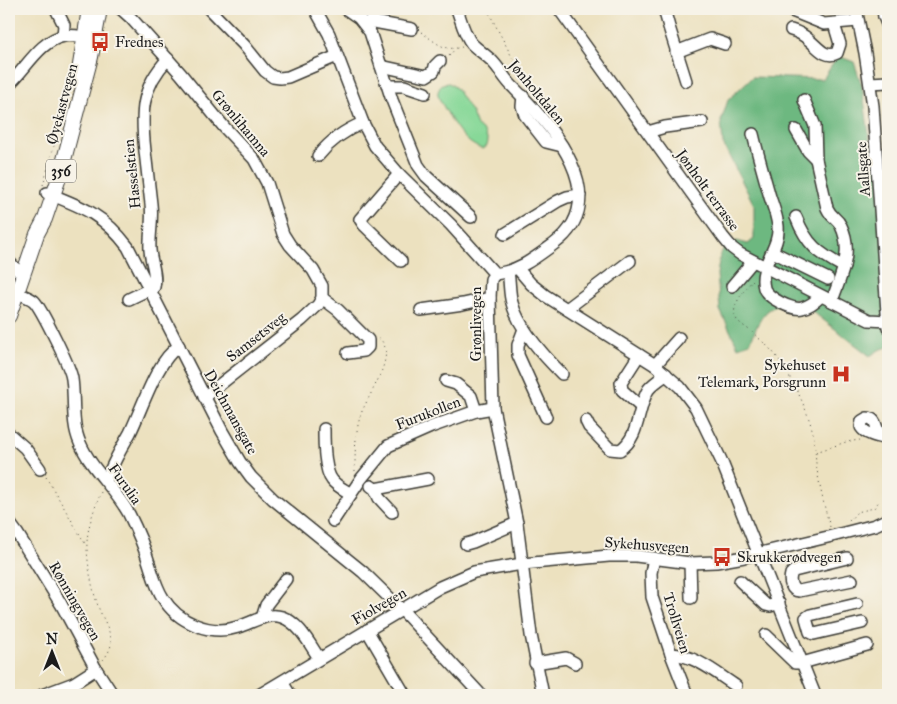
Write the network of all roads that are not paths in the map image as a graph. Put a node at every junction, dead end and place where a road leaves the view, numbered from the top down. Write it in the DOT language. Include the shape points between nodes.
graph roads {
  1 [pos="56,9"];
  2 [pos="89,9"];
  3 [pos="100,9"];
  4 [pos="121,9"];
  5 [pos="209,9"];
  6 [pos="315,9"];
  7 [pos="346,9"];
  8 [pos="457,9"];
  9 [pos="559,9"];
  10 [pos="664,9"];
  11 [pos="787,9"];
  12 [pos="856,9"];
  13 [pos="883,9"];
  14 [pos="858,21"];
  15 [pos="364,23"];
  16 [pos="834,24"];
  17 [pos="888,26"];
  18 [pos="412,29"];
  19 [pos="791,30"];
  20 [pos="63,36"];
  21 [pos="90,38"];
  22 [pos="726,44"];
  23 [pos="676,52"];
  24 [pos="337,56"];
  25 [pos="168,59"];
  26 [pos="440,61"];
  27 [pos="381,66"];
  28 [pos="686,81"];
  29 [pos="888,82"];
  30 [pos="870,83"];
  31 [pos="9,84"];
  32 [pos="388,86"];
  33 [pos="425,93"];
  34 [pos="804,100"];
  35 [pos="702,122"];
  36 [pos="363,123"];
  37 [pos="796,130"];
  38 [pos="648,132"];
  39 [pos="753,134"];
  40 [pos="318,156"];
  41 [pos="816,159"];
  42 [pos="400,174"];
  43 [pos="48,191"];
  44 [pos="580,195"];
  45 [pos="471,217"];
  46 [pos="796,217"];
  47 [pos="505,234"];
  48 [pos="773,252"];
  49 [pos="401,261"];
  50 [pos="630,261"];
  51 [pos="754,261"];
  52 [pos="801,266"];
  53 [pos="844,267"];
  54 [pos="513,270"];
  55 [pos="764,270"];
  56 [pos="494,274"];
  57 [pos="828,279"];
  58 [pos="792,281"];
  59 [pos="732,286"];
  60 [pos="150,290"];
  61 [pos="17,293"];
  62 [pos="322,298"];
  63 [pos="490,298"];
  64 [pos="129,299"];
  65 [pos="826,299"];
  66 [pos="568,308"];
  67 [pos="421,310"];
  68 [pos="9,312"];
  69 [pos="888,321"];
  70 [pos="524,329"];
  71 [pos="888,329"];
  72 [pos="679,338"];
  73 [pos="179,346"];
  74 [pos="348,353"];
  75 [pos="639,355"];
  76 [pos="655,365"];
  77 [pos="562,374"];
  78 [pos="666,374"];
  79 [pos="446,381"];
  80 [pos="204,397"];
  81 [pos="642,407"];
  82 [pos="493,408"];
  83 [pos="476,411"];
  84 [pos="546,417"];
  85 [pos="586,421"];
  86 [pos="324,429"];
  87 [pos="9,434"];
  88 [pos="40,469"];
  89 [pos="362,479"];
  90 [pos="428,479"];
  91 [pos="106,481"];
  92 [pos="375,489"];
  93 [pos="351,494"];
  94 [pos="392,512"];
  95 [pos="333,520"];
  96 [pos="9,522"];
  97 [pos="517,523"];
  98 [pos="887,524"];
  99 [pos="466,544"];
  100 [pos="759,554"];
  101 [pos="654,558"];
  102 [pos="847,558"];
  103 [pos="690,563"];
  104 [pos="522,564"];
  105 [pos="286,580"];
  106 [pos="852,580"];
  107 [pos="740,581"];
  108 [pos="791,584"];
  109 [pos="773,589"];
  110 [pos="691,598"];
  111 [pos="779,603"];
  112 [pos="857,604"];
  113 [pos="402,610"];
  114 [pos="262,618"];
  115 [pos="862,623"];
  116 [pos="807,625"];
  117 [pos="366,630"];
  118 [pos="790,631"];
  119 [pos="766,635"];
  120 [pos="867,645"];
  121 [pos="671,654"];
  122 [pos="319,658"];
  123 [pos="535,663"];
  124 [pos="575,663"];
  125 [pos="802,663"];
  126 [pos="96,668"];
  127 [pos="282,682"];
  128 [pos="736,686"];
  129 [pos="810,693"];
  130 [pos="49,694"];
  131 [pos="113,695"];
  132 [pos="259,695"];
  133 [pos="290,695"];
  134 [pos="405,695"];
  135 [pos="481,695"];
  136 [pos="543,695"];
  137 [pos="687,695"];
  1 -- 20 [label="street" via="64,25"];
  2 -- 21 [label="main road, Øyekastvegen / 356"];
  3 -- 21 [label="main road, Øyekastvegen / 356"];
  4 -- 25 [label="street, Grønlihamna"];
  5 -- 24 [label="street" via="273,77 288,77"];
  6 -- 24 [label="street, Grønlivegen"];
  7 -- 15 [label="street"];
  8 -- 44 [label="street, Jønholtdalen" via="472,44 493,62 536,110 562,146 574,167"];
  9 -- 38 [label="street, Jønholt terrasse"];
  10 -- 23 [label="street"];
  11 -- 16 [label="street" via="817,22"];
  12 -- 14 [label="street, Aallsgate"];
  13 -- 17 [label="street"];
  14 -- 16 [label="street"];
  14 -- 30 [label="street, Aallsgate"];
  15 -- 18 [label="street"];
  15 -- 27 [label="street"];
  16 -- 19 [label="street" via="840,48 832,55 822,52 808,38"];
  20 -- 21 [label="street"];
  20 -- 31 [label="street" via="41,49"];
  21 -- 43 [label="main road, Øyekastvegen / 356"];
  22 -- 23 [label="street" via="710,39"];
  23 -- 28 [label="street"];
  24 -- 36 [label="street, Grønlivegen"];
  25 -- 60 [label="street, Hasselstien" via="150,84 143,111 155,281 154,288"];
  25 -- 62 [label="street, Grønlihamna" via="258,164 283,234 319,278 324,292"];
  26 -- 27 [label="street" via="426,76"];
  27 -- 32 [label="street"];
  29 -- 30 [label="street"];
  30 -- 69 [label="street, Aallsgate"];
  32 -- 33 [label="street" via="404,86"];
  32 -- 45 [label="street" via="418,165"];
  34 -- 41 [label="street" via="815,126"];
  35 -- 38 [label="street"];
  36 -- 40 [label="street" via="342,133"];
  36 -- 42 [label="street, Grønlivegen" via="375,146"];
  37 -- 41 [label="street"];
  38 -- 51 [label="street, Jønholt terrasse" via="727,243"];
  39 -- 48 [label="street" via="777,222 778,235"];
  41 -- 53 [label="street" via="830,216 839,223 846,240 848,252"];
  42 -- 49 [label="street" via="360,219"];
  42 -- 56 [label="street, Grønlivegen"];
  43 -- 60 [label="street, Deichmansgate" via="89,210 117,232"];
  43 -- 61 [label="main road, Øyekastvegen / 356"];
  44 -- 47 [label="street" via="558,201"];
  44 -- 54 [label="street, Jønholtdalen" via="578,210 568,230 538,256"];
  46 -- 53 [label="street" via="802,233 813,247"];
  48 -- 52 [label="street"];
  48 -- 55 [label="street"];
  50 -- 66 [label="street"];
  51 -- 55 [label="street, Jønholt terrasse"];
  51 -- 59 [label="street"];
  52 -- 57 [label="street"];
  52 -- 58 [label="street"];
  53 -- 65 [label="street"];
  54 -- 56 [label="street, Jønholtdalen"];
  54 -- 66 [label="street" via="536,289"];
  54 -- 70 [label="street" via="510,283 512,304"];
  55 -- 58 [label="street, Jønholt terrasse"];
  55 -- 65 [label="street" via="763,288 767,295 794,308 804,308"];
  56 -- 63 [label="street, Grønlivegen"];
  58 -- 65 [label="street, Jønholt terrasse"];
  60 -- 64 [label="street"];
  60 -- 73 [label="street, Deichmansgate"];
  61 -- 68 [label="main road, Øyekastvegen / 356"];
  61 -- 91 [label="street, Furulia" via="35,303 68,364 79,442"];
  62 -- 74 [label="street" via="368,340 368,348 364,351"];
  62 -- 80 [label="street, Samsetsveg" via="302,320"];
  63 -- 67 [label="street"];
  63 -- 82 [label="street, Grønlivegen"];
  65 -- 69 [label="street, Jønholt terrasse" via="868,320"];
  66 -- 75 [label="street"];
  69 -- 71 [label="street, Aallsgate"];
  70 -- 77 [label="street"];
  70 -- 84 [label="street" via="518,355"];
  72 -- 76 [label="street"];
  73 -- 80 [label="street, Deichmansgate"];
  73 -- 91 [label="street" via="169,354 156,377"];
  75 -- 76 [label="street"];
  75 -- 81 [label="street" via="620,387"];
  76 -- 78 [label="street"];
  78 -- 81 [label="street" via="649,388"];
  78 -- 100 [label="street" via="704,420"];
  79 -- 83 [label="street" via="456,384 471,396"];
  80 -- 113 [label="street, Deichmansgate" via="236,456 262,489 364,572"];
  81 -- 85 [label="street" via="636,429 620,450 610,449"];
  82 -- 83 [label="street, Furukollen"];
  82 -- 97 [label="street, Grønlivegen"];
  83 -- 89 [label="street, Furukollen" via="388,446"];
  86 -- 93 [label="street" via="330,478"];
  87 -- 88 [label="street" via="25,448"];
  89 -- 92 [label="street"];
  89 -- 93 [label="street, Furukollen"];
  90 -- 92 [label="street"];
  91 -- 114 [label="street, Furulia" via="129,514 156,583 172,612 213,630 226,630"];
  92 -- 94 [label="street"];
  93 -- 95 [label="street, Furukollen"];
  96 -- 126 [label="street, Rønningvegen" via="61,604"];
  97 -- 99 [label="street"];
  97 -- 104 [label="street, Grønlivegen"];
  98 -- 100 [label="street, Sykehusvegen"];
  100 -- 103 [label="street, Sykehusvegen" via="721,562"];
  100 -- 109 [label="street"];
  101 -- 103 [label="street, Sykehusvegen"];
  101 -- 104 [label="street, Sykehusvegen" via="609,556"];
  101 -- 121 [label="street, Trollveien" via="652,597"];
  102 -- 108 [label="street" via="794,571 790,576"];
  103 -- 110 [label="street"];
  104 -- 113 [label="street, Fiolvegen" via="468,574"];
  104 -- 123 [label="street, Grønlivegen"];
  105 -- 114 [label="street" via="266,605"];
  106 -- 108 [label="street" via="800,591 795,591"];
  107 -- 111 [label="street" via="766,605"];
  108 -- 109 [label="street"];
  109 -- 111 [label="street"];
  111 -- 118 [label="street"];
  112 -- 116 [label="street" via="810,615 806,618"];
  113 -- 117 [label="street, Fiolvegen"];
  113 -- 135 [label="street, Deichmansgate"];
  114 -- 122 [label="street, Furulia" via="280,616 291,621"];
  115 -- 116 [label="street" via="814,634"];
  116 -- 118 [label="street"];
  117 -- 122 [label="street, Fiolvegen"];
  117 -- 134 [label="street"];
  118 -- 125 [label="street"];
  119 -- 125 [label="street" via="791,660"];
  120 -- 125 [label="street"];
  121 -- 128 [label="street" via="689,657"];
  121 -- 137 [label="street, Trollveien"];
  122 -- 127 [label="street, Fiolvegen"];
  123 -- 124 [label="street" via="566,658"];
  123 -- 136 [label="street, Grønlivegen"];
  125 -- 129 [label="street"];
  126 -- 130 [label="street"];
  126 -- 131 [label="street, Rønningvegen"];
  127 -- 132 [label="street, Fiolvegen"];
  127 -- 133 [label="street"];
}
